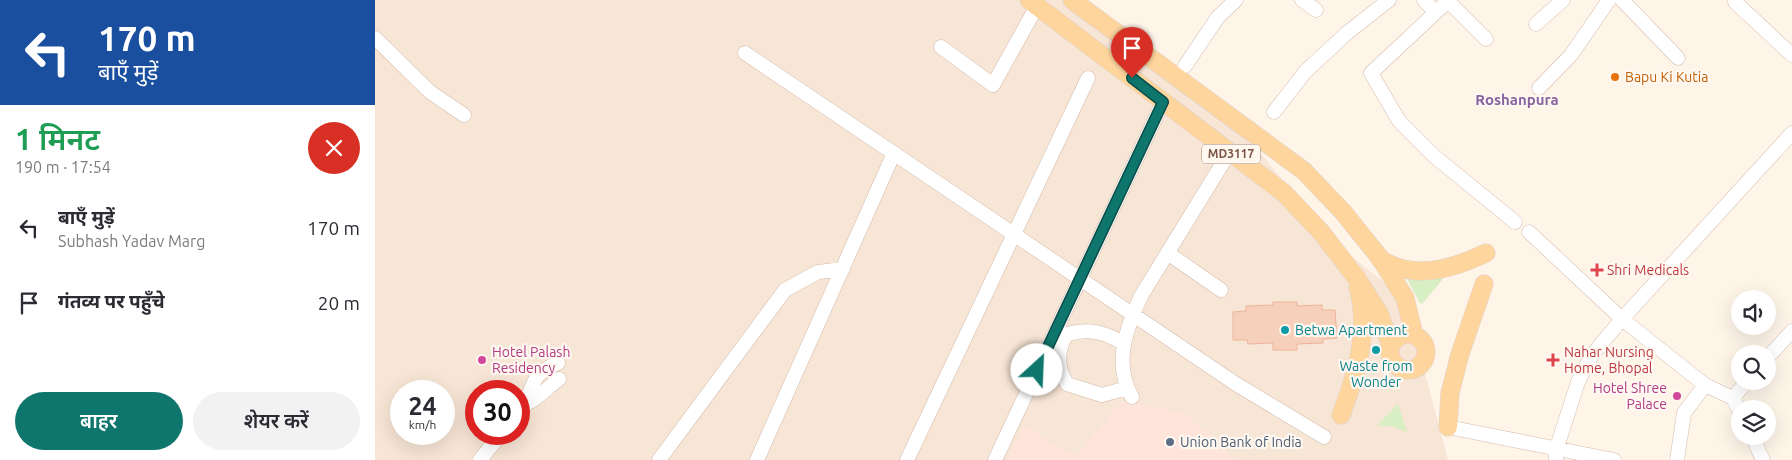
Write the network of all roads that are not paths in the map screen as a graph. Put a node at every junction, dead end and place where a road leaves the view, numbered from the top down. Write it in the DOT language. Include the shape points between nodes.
graph roads {
  1 [pos="1072,0"];
  2 [pos="1236,0"];
  3 [pos="1302,0"];
  4 [pos="1389,0"];
  5 [pos="1424,0"];
  6 [pos="1563,0"];
  7 [pos="1609,0"];
  8 [pos="1622,0"];
  9 [pos="1735,2"];
  10 [pos="1033,3"];
  11 [pos="1316,10"];
  12 [pos="1435,12"];
  13 [pos="1536,24"];
  14 [pos="375,38"];
  15 [pos="1486,39"];
  16 [pos="941,47"];
  17 [pos="745,52"];
  18 [pos="1792,55"];
  19 [pos="1678,58"];
  20 [pos="1185,66"];
  21 [pos="1088,78"];
  22 [pos="1539,88"];
  23 [pos="1163,102"];
  24 [pos="1274,112"];
  25 [pos="464,115"];
  26 [pos="1792,133"];
  27 [pos="894,153"];
  28 [pos="1224,161"];
  29 [pos="1515,222"];
  30 [pos="1529,232"];
  31 [pos="1014,236"];
  32 [pos="1486,253"];
  33 [pos="1169,254"];
  34 [pos="1380,258"];
  35 [pos="843,269"];
  36 [pos="1355,276"];
  37 [pos="1080,279"];
  38 [pos="1484,284"];
  39 [pos="1221,290"];
  40 [pos="1133,314"];
  41 [pos="1622,319"];
  42 [pos="1792,331"];
  43 [pos="1414,335"];
  44 [pos="1123,343"];
  45 [pos="1391,346"];
  46 [pos="1776,348"];
  47 [pos="558,363"];
  48 [pos="559,379"];
  49 [pos="1705,385"];
  50 [pos="530,387"];
  51 [pos="1740,390"];
  52 [pos="1733,398"];
  53 [pos="530,403"];
  54 [pos="1341,415"];
  55 [pos="1448,427"];
  56 [pos="1324,437"];
  57 [pos="492,445"];
  58 [pos="1756,445"];
  59 [pos="1556,455"];
  60 [pos="480,460"];
  61 [pos="659,460"];
  62 [pos="757,460"];
  63 [pos="907,460"];
  64 [pos="995,460"];
  65 [pos="1613,460"];
  66 [pos="1677,460"];
  67 [pos="1763,460"];
  1 -- 34 [label="main road, MD3117" via="1304,170"];
  2 -- 20 [label="street" via="1218,17"];
  3 -- 11 [label="street"];
  4 -- 24 [label="street" via="1305,72"];
  5 -- 12 [label="street"];
  6 -- 13 [label="street"];
  7 -- 22 [label="street" via="1571,55"];
  8 -- 19 [label="street"];
  9 -- 18 [label="street"];
  10 -- 16 [label="street" via="993,85"];
  10 -- 23 [label="main road, MD3117"];
  12 -- 15 [label="street" via="1448,1"];
  12 -- 29 [label="street" via="1371,73 1399,121 1434,156"];
  14 -- 25 [label="street" via="430,92"];
  17 -- 27 [label="street"];
  21 -- 31 [label="street"];
  23 -- 36 [label="main road, MD3117" via="1284,193 1321,232"];
  23 -- 37 [label="street"];
  26 -- 41 [label="street"];
  27 -- 31 [label="street"];
  27 -- 35 [label="street"];
  28 -- 33 [label="street"];
  30 -- 41 [label="street"];
  31 -- 37 [label="street"];
  31 -- 63 [label="street"];
  32 -- 34 [label="main road" via="1445,270 1394,267"];
  33 -- 39 [label="street"];
  33 -- 40 [label="street"];
  34 -- 43 [label="main road, MD3117" via="1405,298"];
  35 -- 61 [label="street" via="818,272 785,290"];
  35 -- 62 [label="street"];
  36 -- 45 [label="main road, MD3117" via="1379,314"];
  36 -- 54 [label="main road" via="1361,299 1362,348"];
  37 -- 40 [label="street"];
  37 -- 64 [label="street"];
  38 -- 55 [label="main road" via="1450,393"];
  40 -- 44 [label="street"];
  40 -- 56 [label="street" via="1236,384"];
  41 -- 49 [label="street"];
  41 -- 59 [label="street" via="1584,369"];
  42 -- 46 [label="street"];
  43 -- 45 [label="main road" via="1400,336"];
  43 -- 45 [label="main road, MD3117" via="1421,338 1427,351 1426,358 1417,368 1408,370 1396,366"];
  44 -- 44 [label="street" via="1104,332 1080,330 1067,334 1061,344 1059,363 1067,384 1102,395 1130,393 1121,369"];
  47 -- 50 [label="street" via="543,369"];
  48 -- 53 [label="street"];
  49 -- 52 [label="street"];
  49 -- 66 [label="street" via="1684,413"];
  51 -- 52 [label="street"];
  55 -- 59 [label="street"];
  57 -- 60 [label="street"];
  58 -- 67 [label="street"];
  59 -- 65 [label="street"];
}
